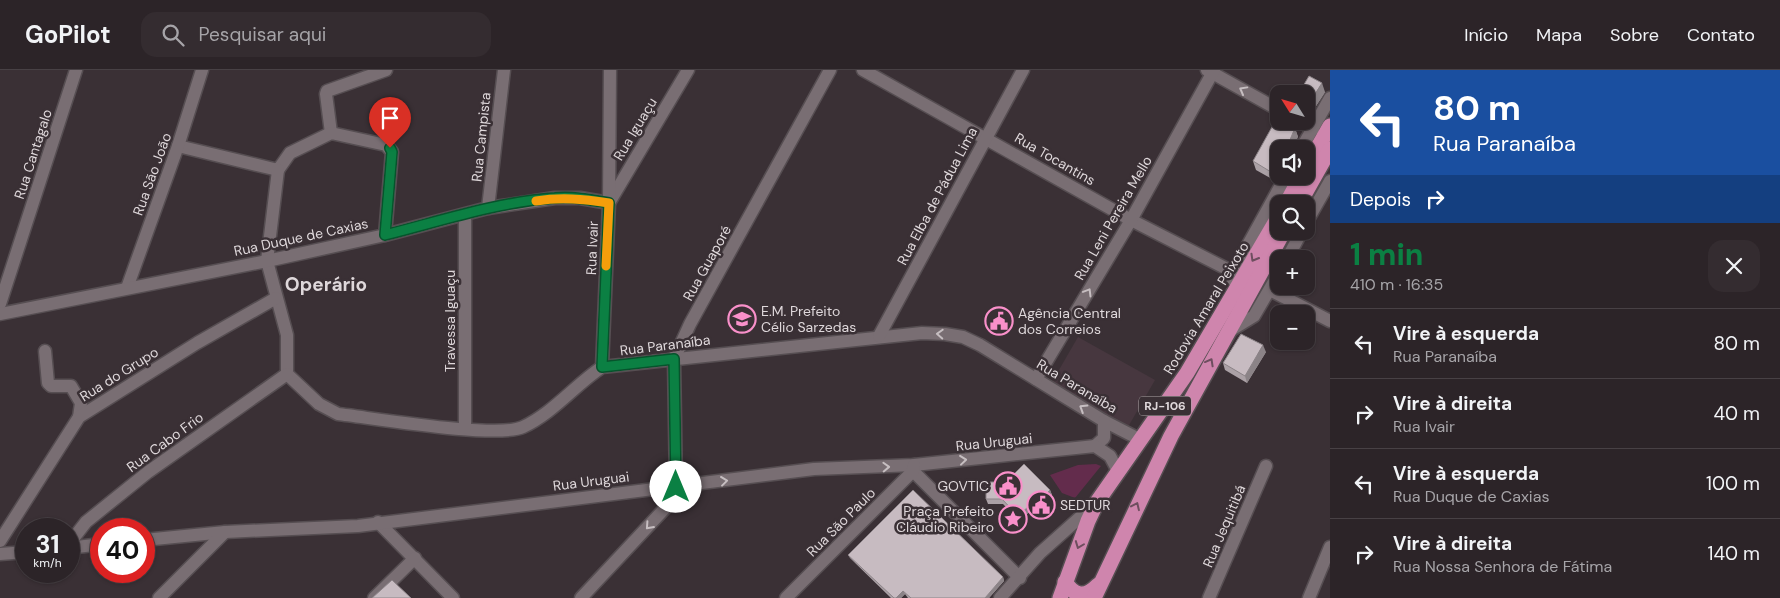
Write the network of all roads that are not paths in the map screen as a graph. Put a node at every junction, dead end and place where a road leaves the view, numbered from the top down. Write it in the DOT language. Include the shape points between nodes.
graph roads {
  1 [pos="76,70"];
  2 [pos="202,70"];
  3 [pos="386,70"];
  4 [pos="504,70"];
  5 [pos="610,70"];
  6 [pos="688,70"];
  7 [pos="830,70"];
  8 [pos="863,70"];
  9 [pos="1023,70"];
  10 [pos="1211,71"];
  11 [pos="1330,98"];
  12 [pos="1270,105"];
  13 [pos="1315,124"];
  14 [pos="1330,126"];
  15 [pos="331,133"];
  16 [pos="985,137"];
  17 [pos="178,146"];
  18 [pos="1330,149"];
  19 [pos="1315,152"];
  20 [pos="278,170"];
  21 [pos="1330,181"];
  22 [pos="1281,185"];
  23 [pos="1304,195"];
  24 [pos="609,203"];
  25 [pos="1315,207"];
  26 [pos="488,208"];
  27 [pos="465,215"];
  28 [pos="1131,220"];
  29 [pos="1270,232"];
  30 [pos="385,235"];
  31 [pos="1279,240"];
  32 [pos="267,261"];
  33 [pos="1233,272"];
  34 [pos="127,288"];
  35 [pos="1270,290"];
  36 [pos="1280,295"];
  37 [pos="276,298"];
  38 [pos="1231,299"];
  39 [pos="0,304"];
  40 [pos="0,314"];
  41 [pos="1330,321"];
  42 [pos="1226,333"];
  43 [pos="879,336"];
  44 [pos="45,351"];
  45 [pos="674,359"];
  46 [pos="602,367"];
  47 [pos="287,374"];
  48 [pos="1036,379"];
  49 [pos="79,417"];
  50 [pos="1104,421"];
  51 [pos="465,428"];
  52 [pos="1141,440"];
  53 [pos="1095,446"];
  54 [pos="1266,466"];
  55 [pos="913,468"];
  56 [pos="1118,472"];
  57 [pos="1147,483"];
  58 [pos="676,487"];
  59 [pos="1097,502"];
  60 [pos="378,522"];
  61 [pos="80,530"];
  62 [pos="225,532"];
  63 [pos="155,539"];
  64 [pos="0,541"];
  65 [pos="1330,547"];
  66 [pos="15,553"];
  67 [pos="0,554"];
  68 [pos="415,558"];
  69 [pos="1020,578"];
  70 [pos="1102,581"];
  71 [pos="1065,582"];
  72 [pos="160,598"];
  73 [pos="374,598"];
  74 [pos="453,598"];
  75 [pos="581,598"];
  76 [pos="786,598"];
  77 [pos="1000,598"];
  78 [pos="1060,598"];
  79 [pos="1094,598"];
  80 [pos="1209,598"];
  81 [pos="1309,598"];
  1 -- 39 [label="street, Rua Cantagalo"];
  2 -- 17 [label="street, Rua São João"];
  3 -- 15 [label="street" via="327,91"];
  4 -- 26 [label="street, Rua Campista"];
  5 -- 24 [label="street, Rua Ivair"];
  6 -- 24 [label="street, Rua Iguaçu"];
  7 -- 45 [label="street, Rua Guaporé" via="690,324"];
  8 -- 16 [label="street, Rua Tocantins"];
  9 -- 16 [label="street, Rua Elba de Pádua Lima"];
  12 -- 10 [label="street, one-way"];
  10 -- 28 [label="street, Rua Leni Pereira Mello"];
  11 -- 13 [label="street"];
  14 -- 19 [label="highway"];
  15 -- 20 [label="street" via="290,153"];
  15 -- 30 [label="street" via="386,146 392,152"];
  16 -- 28 [label="street, Rua Tocantins"];
  16 -- 43 [label="street, Rua Elba de Pádua Lima"];
  17 -- 20 [label="street"];
  17 -- 34 [label="street, Rua São João"];
  18 -- 23 [label="highway"];
  20 -- 32 [label="street"];
  21 -- 25 [label="street"];
  22 -- 33 [label="street"];
  24 -- 26 [label="street, Rua Duque de Caxias" via="555,198"];
  24 -- 46 [label="street, Rua Ivair"];
  26 -- 27 [label="street, Rua Duque de Caxias"];
  27 -- 30 [label="street, Rua Duque de Caxias"];
  27 -- 51 [label="street, Travessa Iguaçu"];
  28 -- 33 [label="street, Rua Tocantins"];
  48 -- 28 [label="street, Rua Leni Pereira Mello, one-way"];
  29 -- 38 [label="highway, Rodovia Amaral Peixoto / RJ-106, one-way"];
  30 -- 32 [label="street, Rua Duque de Caxias"];
  31 -- 42 [label="highway, Rodovia Amaral Peixoto / RJ-106"];
  32 -- 34 [label="street, Rua Duque de Caxias"];
  32 -- 37 [label="street"];
  33 -- 38 [label="street"];
  34 -- 40 [label="street, Rua Duque de Caxias"];
  35 -- 42 [label="street" via="1254,316"];
  36 -- 41 [label="street"];
  37 -- 47 [label="street" via="287,335"];
  37 -- 49 [label="street, Rua do Grupo"];
  38 -- 52 [label="highway, Rodovia Amaral Peixoto / RJ-106" via="1187,373"];
  57 -- 42 [label="highway, Rodovia Amaral Peixoto / RJ-106, one-way"];
  43 -- 45 [label="street, Rua Paranaíba"];
  48 -- 43 [label="street, Rua Paranaíba, one-way" via="963,337 945,334"];
  44 -- 49 [label="street" via="48,383 51,386 70,386 81,403"];
  45 -- 46 [label="street, Rua Paranaíba"];
  45 -- 58 [label="street, Rua Guaporé"];
  46 -- 51 [label="street, Rua Paranaíba" via="537,420 520,428 506,431"];
  47 -- 51 [label="street, Rua Paranaíba" via="319,404 338,414"];
  47 -- 61 [label="street, Rua Cabo Frio" via="148,472 86,522"];
  50 -- 48 [label="street, Rua Paranaíba, one-way"];
  49 -- 64 [label="street, Rua do Grupo"];
  50 -- 52 [label="street, Rua Paranaíba"];
  50 -- 53 [label="street" via="1104,438"];
  52 -- 56 [label="highway, Rodovia Amaral Peixoto / RJ-106"];
  52 -- 57 [label="highway" via="1151,458"];
  55 -- 53 [label="street, Rua Uruguai, one-way"];
  53 -- 56 [label="street" via="1110,456"];
  54 -- 80 [label="street, Rua Jequitibá"];
  58 -- 55 [label="street, Rua Uruguai, one-way" via="814,469"];
  55 -- 69 [label="street"];
  55 -- 76 [label="street, Rua São Paulo"];
  56 -- 59 [label="highway, Rodovia Amaral Peixoto / RJ-106"];
  70 -- 57 [label="highway, Rodovia Amaral Peixoto / RJ-106, one-way"];
  58 -- 60 [label="street, Rua Uruguai"];
  58 -- 75 [label="street, one-way" via="669,504"];
  59 -- 69 [label="street" via="1054,539"];
  59 -- 71 [label="highway, Rodovia Amaral Peixoto / RJ-106, one-way"];
  60 -- 62 [label="street, Rua Uruguai" via="358,526"];
  60 -- 68 [label="street"];
  62 -- 63 [label="street, Rua Uruguai"];
  62 -- 72 [label="street"];
  65 -- 81 [label="street"];
  66 -- 67 [label="street"];
  68 -- 73 [label="street"];
  68 -- 74 [label="street"];
  69 -- 77 [label="street"];
  70 -- 71 [label="highway" via="1092,592 1081,596"];
  70 -- 79 [label="highway, Rodovia Amaral Peixoto / RJ-106"];
  71 -- 78 [label="highway, Rodovia Amaral Peixoto / RJ-106"];
}
